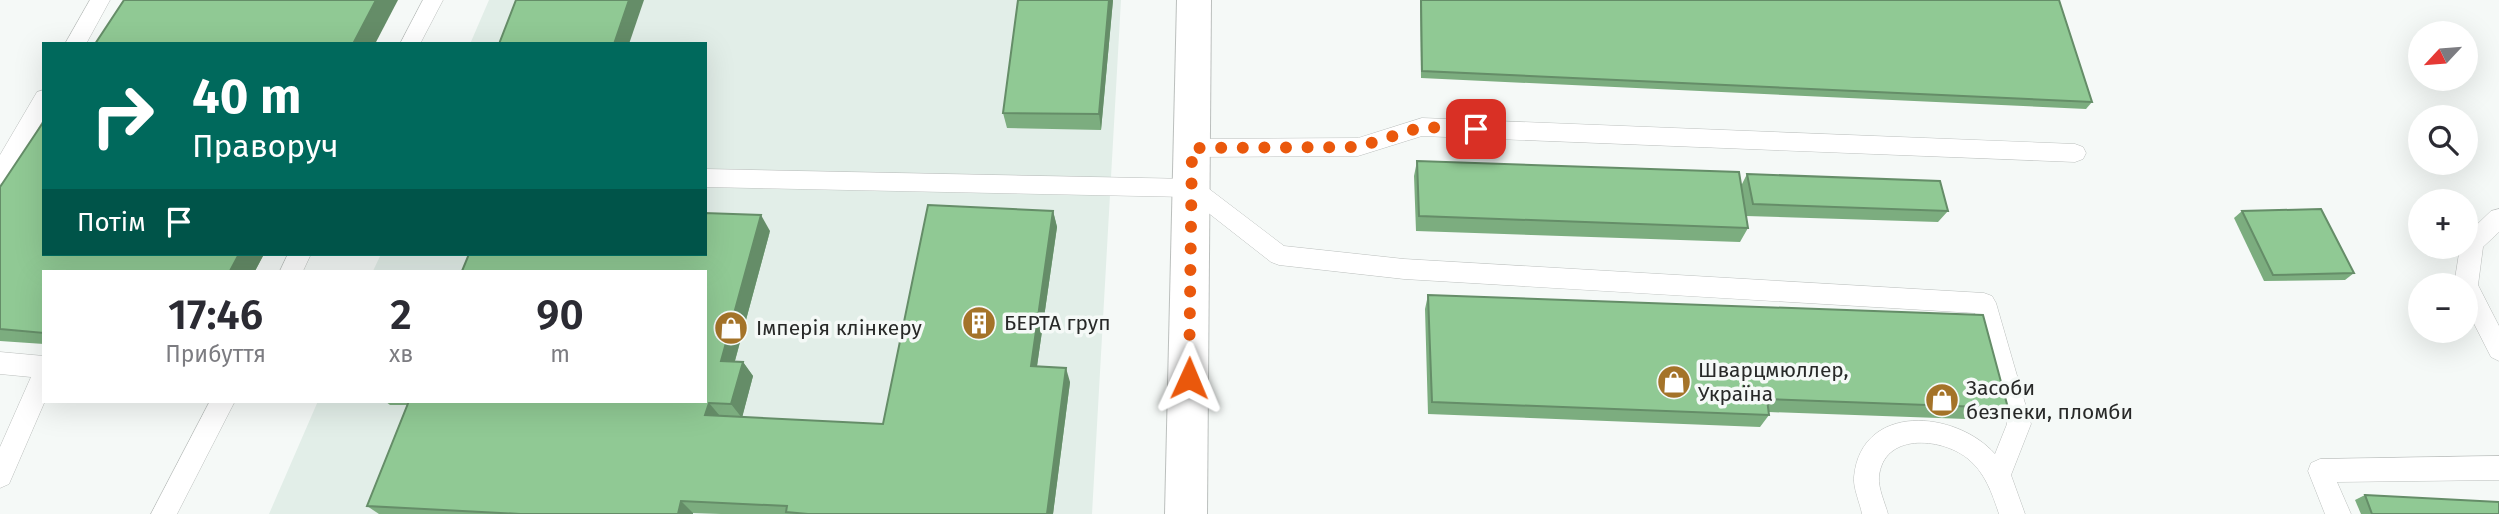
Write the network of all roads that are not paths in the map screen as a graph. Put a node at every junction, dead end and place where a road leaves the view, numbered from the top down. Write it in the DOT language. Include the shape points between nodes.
graph roads {
  1 [pos="100,0"];
  2 [pos="433,0"];
  3 [pos="1194,0"];
  4 [pos="76,42"];
  5 [pos="411,42"];
  6 [pos="42,102"];
  7 [pos="1192,148"];
  8 [pos="2075,153"];
  9 [pos="0,175"];
  10 [pos="707,177"];
  11 [pos="1192,188"];
  12 [pos="2499,218"];
  13 [pos="2499,350"];
  14 [pos="0,363"];
  15 [pos="42,367"];
  16 [pos="42,379"];
  17 [pos="222,403"];
  18 [pos="2499,468"];
  19 [pos="1999,473"];
  20 [pos="0,476"];
  21 [pos="164,514"];
  22 [pos="1186,514"];
  23 [pos="1875,514"];
  24 [pos="2012,514"];
  25 [pos="2338,514"];
  1 -- 4 [label="lane"];
  2 -- 5 [label="lane"];
  3 -- 7 [label="street"];
  6 -- 9 [label="lane"];
  7 -- 8 [label="lane" via="1358,147 1422,127"];
  7 -- 11 [label="street"];
  10 -- 11 [label="lane"];
  11 -- 19 [label="lane" via="1279,255 1404,269 1984,303 2019,424"];
  11 -- 22 [label="street"];
  12 -- 13 [label="lane" via="2472,243 2466,285"];
  14 -- 15 [label="lane"];
  16 -- 20 [label="lane"];
  17 -- 21 [label="lane"];
  18 -- 25 [label="lane" via="2320,471"];
  19 -- 23 [label="lane" via="1960,439 1936,431 1891,435 1875,448 1868,463 1865,481"];
  19 -- 24 [label="lane"];
}
